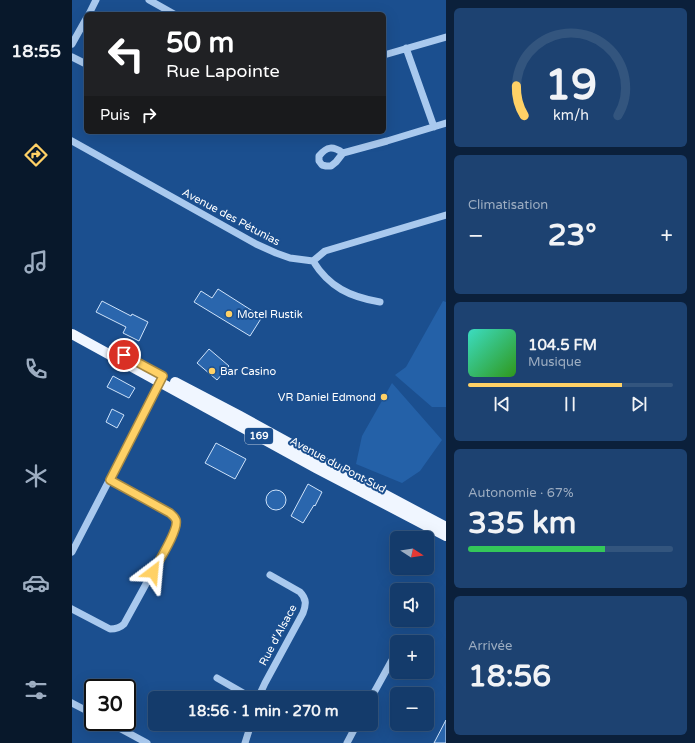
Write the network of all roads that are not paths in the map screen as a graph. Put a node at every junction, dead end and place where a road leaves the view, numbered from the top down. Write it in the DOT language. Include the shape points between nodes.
graph roads {
  1 [pos="96,0"];
  2 [pos="149,0"];
  3 [pos="90,12"];
  4 [pos="170,12"];
  5 [pos="84,23"];
  6 [pos="446,37"];
  7 [pos="72,44"];
  8 [pos="406,48"];
  9 [pos="386,54"];
  10 [pos="72,57"];
  11 [pos="84,63"];
  12 [pos="446,123"];
  13 [pos="434,127"];
  14 [pos="72,141"];
  15 [pos="343,153"];
  16 [pos="446,215"];
  17 [pos="313,261"];
  18 [pos="380,302"];
  19 [pos="72,327"];
  20 [pos="72,334"];
  21 [pos="161,379"];
  22 [pos="110,480"];
  23 [pos="446,527"];
  24 [pos="446,536"];
  25 [pos="72,552"];
  26 [pos="270,575"];
  27 [pos="72,609"];
  28 [pos="390,664"];
  29 [pos="217,678"];
  30 [pos="240,691"];
  31 [pos="261,691"];
  32 [pos="375,691"];
  33 [pos="72,703"];
  34 [pos="84,709"];
  35 [pos="125,731"];
  36 [pos="249,731"];
  37 [pos="353,731"];
  38 [pos="148,743"];
  39 [pos="245,743"];
  40 [pos="347,743"];
  1 -- 3 [label="street"];
  2 -- 4 [label="street"];
  5 -- 7 [label="street"];
  6 -- 8 [label="street"];
  8 -- 9 [label="street"];
  8 -- 13 [label="street"];
  10 -- 11 [label="street"];
  12 -- 13 [label="street"];
  13 -- 15 [label="street"];
  14 -- 17 [label="street, Avenue des Pétunias" via="276,254"];
  16 -- 17 [label="street" via="325,251"];
  17 -- 18 [label="street" via="327,280 341,290 355,297"];
  19 -- 21 [label="main road, Avenue du Pont Sud / 169"];
  20 -- 21 [label="main road, Avenue du Pont Sud / 169"];
  21 -- 22 [label="street"];
  21 -- 23 [label="main road, Avenue du Pont Sud / 169" via="240,416"];
  21 -- 24 [label="main road, Avenue du Pont Sud / 169" via="316,468"];
  22 -- 25 [label="street"];
  22 -- 27 [label="street" via="170,513 176,520 176,528 121,627 110,628"];
  26 -- 31 [label="street, Rue d'Alsace" via="300,592 304,596 306,606"];
  28 -- 32 [label="street"];
  29 -- 30 [label="street"];
  33 -- 34 [label="street"];
  35 -- 38 [label="street"];
  36 -- 39 [label="street"];
  37 -- 40 [label="street"];
}
